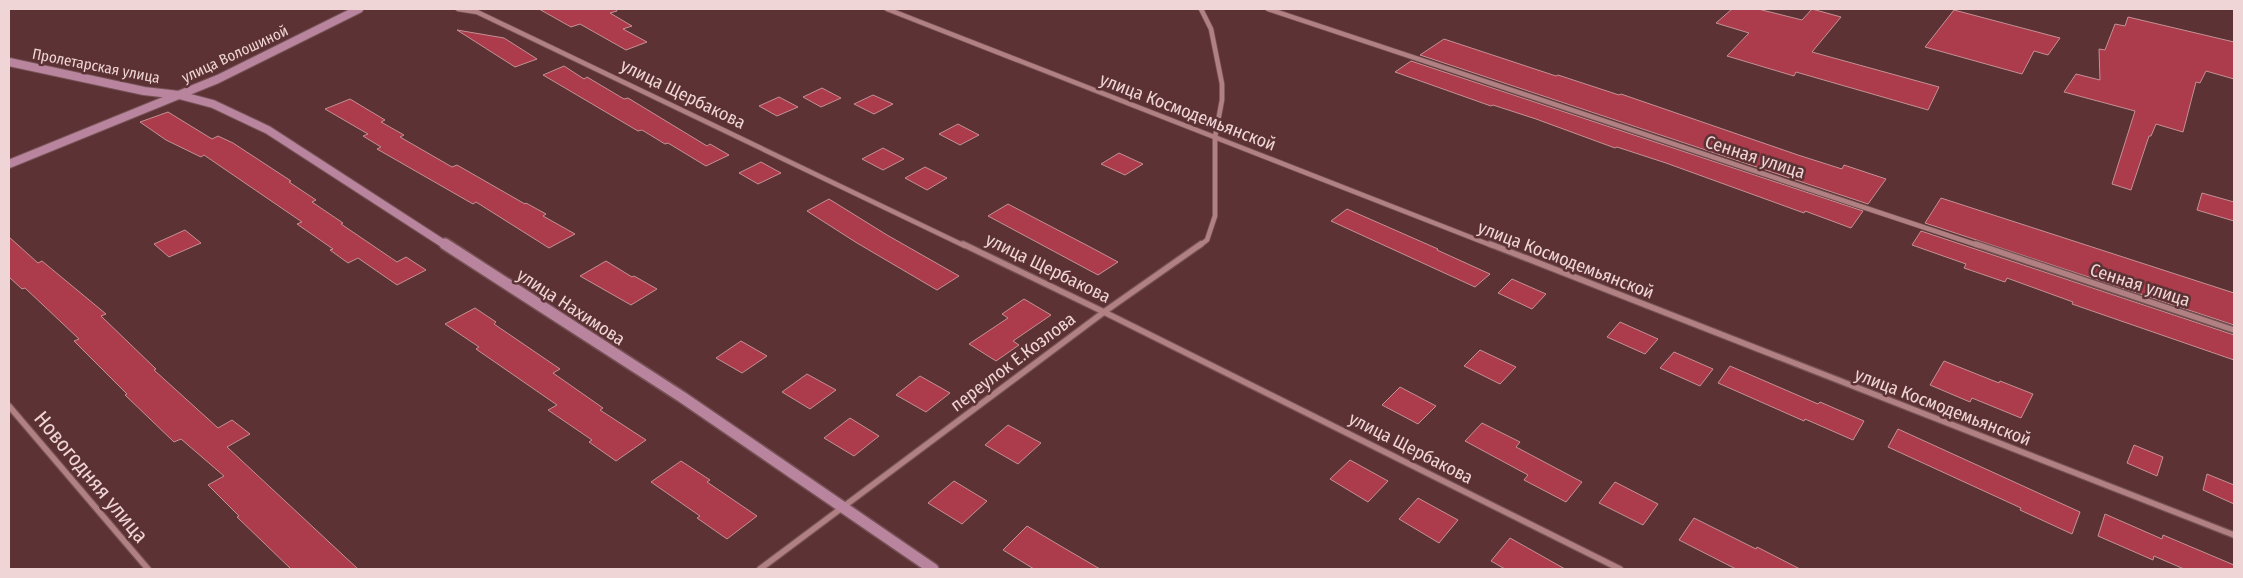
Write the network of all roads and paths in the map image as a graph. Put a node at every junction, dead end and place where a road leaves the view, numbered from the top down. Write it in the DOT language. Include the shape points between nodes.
graph roads {
  1 [pos="359,9"];
  2 [pos="458,9"];
  3 [pos="887,9"];
  4 [pos="1202,9"];
  5 [pos="1268,9"];
  6 [pos="9,62"];
  7 [pos="179,95"];
  8 [pos="1215,137"];
  9 [pos="9,164"];
  10 [pos="1104,312"];
  11 [pos="2234,330"];
  12 [pos="9,406"];
  13 [pos="842,508"];
  14 [pos="2234,535"];
  15 [pos="148,569"];
  16 [pos="760,569"];
  17 [pos="933,569"];
  18 [pos="1620,569"];
  1 -- 7 [label="main road, улица Волошиной"];
  2 -- 10 [label="street, улица Щербакова" via="478,12"];
  3 -- 8 [label="street, улица Космодемьянской"];
  4 -- 8 [label="street, переулок Е.Козлова" via="1211,29 1222,84"];
  5 -- 11 [label="street, Сенная улица"];
  6 -- 7 [label="main road, Пролетарская улица" via="144,91"];
  7 -- 9 [label="main road, улица Волошиной"];
  7 -- 13 [label="main road, улица Нахимова" via="213,104 268,130 682,397"];
  8 -- 10 [label="street, переулок Е.Козлова" via="1215,216 1207,240"];
  8 -- 14 [label="street, улица Космодемьянской"];
  10 -- 13 [label="street, переулок Е.Козлова"];
  10 -- 18 [label="street, улица Щербакова"];
  12 -- 15 [label="street, Новогодняя улица"];
  13 -- 16 [label="street, переулок Е.Козлова"];
  13 -- 17 [label="main road, улица Нахимова"];
}
